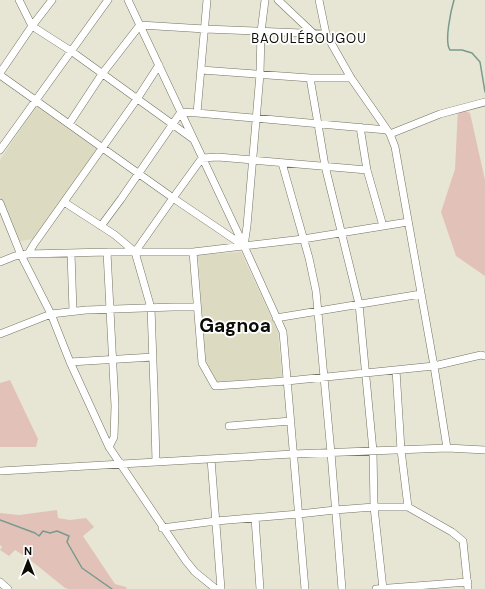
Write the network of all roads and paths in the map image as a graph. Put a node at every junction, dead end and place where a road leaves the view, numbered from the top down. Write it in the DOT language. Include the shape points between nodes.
graph roads {
  1 [pos="19,0"];
  2 [pos="52,0"];
  3 [pos="108,0"];
  4 [pos="128,0"];
  5 [pos="207,0"];
  6 [pos="265,0"];
  7 [pos="278,0"];
  8 [pos="319,0"];
  9 [pos="140,25"];
  10 [pos="32,26"];
  11 [pos="205,29"];
  12 [pos="261,32"];
  13 [pos="314,34"];
  14 [pos="326,34"];
  15 [pos="71,52"];
  16 [pos="159,66"];
  17 [pos="201,70"];
  18 [pos="0,74"];
  19 [pos="102,74"];
  20 [pos="260,74"];
  21 [pos="310,78"];
  22 [pos="351,78"];
  23 [pos="137,99"];
  24 [pos="36,101"];
  25 [pos="485,102"];
  26 [pos="181,112"];
  27 [pos="197,113"];
  28 [pos="256,119"];
  29 [pos="69,124"];
  30 [pos="172,124"];
  31 [pos="318,124"];
  32 [pos="360,127"];
  33 [pos="389,132"];
  34 [pos="194,140"];
  35 [pos="102,148"];
  36 [pos="0,150"];
  37 [pos="202,158"];
  38 [pos="253,161"];
  39 [pos="282,163"];
  40 [pos="325,166"];
  41 [pos="367,170"];
  42 [pos="138,174"];
  43 [pos="173,198"];
  44 [pos="64,202"];
  45 [pos="0,203"];
  46 [pos="408,222"];
  47 [pos="101,226"];
  48 [pos="383,226"];
  49 [pos="341,233"];
  50 [pos="303,239"];
  51 [pos="244,246"];
  52 [pos="107,252"];
  53 [pos="135,252"];
  54 [pos="193,252"];
  55 [pos="72,253"];
  56 [pos="25,254"];
  57 [pos="0,262"];
  58 [pos="420,294"];
  59 [pos="359,304"];
  60 [pos="197,307"];
  61 [pos="150,308"];
  62 [pos="110,309"];
  63 [pos="73,311"];
  64 [pos="319,311"];
  65 [pos="50,314"];
  66 [pos="276,318"];
  67 [pos="0,334"];
  68 [pos="485,356"];
  69 [pos="153,358"];
  70 [pos="112,359"];
  71 [pos="70,362"];
  72 [pos="434,366"];
  73 [pos="396,370"];
  74 [pos="366,373"];
  75 [pos="324,378"];
  76 [pos="287,381"];
  77 [pos="291,421"];
  78 [pos="229,426"];
  79 [pos="109,447"];
  80 [pos="447,448"];
  81 [pos="401,450"];
  82 [pos="485,450"];
  83 [pos="373,451"];
  84 [pos="331,453"];
  85 [pos="293,454"];
  86 [pos="211,459"];
  87 [pos="156,462"];
  88 [pos="120,463"];
  89 [pos="0,471"];
  90 [pos="374,507"];
  91 [pos="408,507"];
  92 [pos="336,510"];
  93 [pos="299,514"];
  94 [pos="255,518"];
  95 [pos="216,521"];
  96 [pos="162,528"];
  97 [pos="0,582"];
  98 [pos="468,585"];
  99 [pos="8,589"];
  100 [pos="216,589"];
  101 [pos="221,589"];
  102 [pos="260,589"];
  103 [pos="305,589"];
  104 [pos="342,589"];
  105 [pos="376,589"];
  106 [pos="383,589"];
  1 -- 10 [label="street"];
  2 -- 10 [label="street"];
  3 -- 15 [label="street"];
  4 -- 9 [label="street"];
  5 -- 11 [label="street"];
  6 -- 12 [label="street"];
  7 -- 13 [label="street"];
  8 -- 14 [label="street"];
  9 -- 11 [label="street"];
  9 -- 16 [label="street"];
  9 -- 19 [label="street"];
  10 -- 15 [label="street"];
  10 -- 18 [label="street"];
  11 -- 12 [label="street"];
  11 -- 17 [label="street"];
  12 -- 13 [label="street"];
  12 -- 20 [label="street"];
  13 -- 14 [label="street"];
  14 -- 22 [label="street"];
  15 -- 19 [label="street"];
  15 -- 24 [label="street"];
  16 -- 23 [label="street"];
  16 -- 26 [label="street"];
  17 -- 20 [label="street"];
  17 -- 27 [label="street"];
  18 -- 24 [label="street"];
  19 -- 23 [label="street"];
  19 -- 29 [label="street"];
  20 -- 21 [label="street"];
  20 -- 28 [label="street"];
  21 -- 22 [label="street"];
  21 -- 31 [label="street"];
  22 -- 33 [label="street"];
  23 -- 30 [label="street"];
  23 -- 35 [label="street"];
  24 -- 29 [label="street"];
  24 -- 36 [label="street"];
  25 -- 33 [label="street"];
  26 -- 27 [label="street"];
  26 -- 30 [label="street"];
  26 -- 34 [label="street"];
  27 -- 28 [label="street"];
  28 -- 31 [label="street"];
  28 -- 38 [label="street"];
  29 -- 35 [label="street"];
  30 -- 34 [label="street"];
  30 -- 42 [label="street"];
  31 -- 32 [label="street"];
  31 -- 40 [label="street"];
  32 -- 33 [label="street"];
  32 -- 41 [label="street"];
  33 -- 46 [label="street" via="395,147"];
  34 -- 37 [label="street"];
  35 -- 42 [label="street"];
  35 -- 44 [label="street"];
  37 -- 38 [label="street"];
  37 -- 43 [label="street"];
  37 -- 51 [label="street"];
  38 -- 39 [label="street"];
  38 -- 51 [label="street"];
  39 -- 40 [label="street"];
  39 -- 50 [label="street"];
  40 -- 41 [label="street"];
  40 -- 49 [label="street"];
  41 -- 48 [label="street"];
  42 -- 43 [label="street"];
  42 -- 47 [label="street"];
  43 -- 51 [label="street"];
  43 -- 53 [label="street"];
  44 -- 47 [label="street"];
  44 -- 56 [label="street"];
  45 -- 56 [label="street"];
  46 -- 48 [label="street"];
  46 -- 58 [label="street"];
  47 -- 53 [label="street"];
  48 -- 49 [label="street"];
  49 -- 50 [label="street"];
  49 -- 59 [label="street"];
  50 -- 51 [label="street"];
  50 -- 64 [label="street" via="315,280"];
  51 -- 54 [label="street"];
  51 -- 66 [label="street"];
  52 -- 53 [label="street"];
  52 -- 55 [label="street"];
  52 -- 62 [label="street"];
  53 -- 54 [label="street"];
  53 -- 61 [label="street"];
  54 -- 60 [label="street"];
  55 -- 56 [label="street"];
  55 -- 63 [label="street"];
  56 -- 57 [label="street"];
  56 -- 65 [label="street"];
  58 -- 59 [label="street"];
  58 -- 72 [label="street"];
  59 -- 64 [label="street"];
  59 -- 74 [label="street"];
  60 -- 61 [label="street"];
  60 -- 76 [label="street" via="202,363 215,386"];
  61 -- 62 [label="street"];
  61 -- 69 [label="street"];
  62 -- 63 [label="street"];
  62 -- 70 [label="street"];
  63 -- 65 [label="street"];
  64 -- 66 [label="street"];
  64 -- 75 [label="street"];
  65 -- 67 [label="street"];
  65 -- 71 [label="street"];
  66 -- 76 [label="street" via="283,332"];
  68 -- 72 [label="street"];
  69 -- 70 [label="street"];
  69 -- 87 [label="street"];
  70 -- 71 [label="street"];
  70 -- 79 [label="street" via="114,437"];
  71 -- 79 [label="street"];
  72 -- 73 [label="street"];
  72 -- 80 [label="street"];
  73 -- 74 [label="street"];
  73 -- 81 [label="street"];
  74 -- 75 [label="street"];
  74 -- 83 [label="street"];
  75 -- 76 [label="street"];
  75 -- 84 [label="street"];
  76 -- 77 [label="street"];
  77 -- 78 [label="street"];
  77 -- 85 [label="street"];
  79 -- 88 [label="street"];
  80 -- 81 [label="street"];
  80 -- 82 [label="street"];
  81 -- 83 [label="street"];
  81 -- 91 [label="street"];
  83 -- 84 [label="street"];
  83 -- 90 [label="street"];
  84 -- 85 [label="street"];
  84 -- 92 [label="street"];
  85 -- 86 [label="street"];
  85 -- 93 [label="street"];
  86 -- 87 [label="street"];
  86 -- 95 [label="street"];
  87 -- 88 [label="street"];
  88 -- 89 [label="street"];
  88 -- 96 [label="street"];
  90 -- 91 [label="street"];
  90 -- 92 [label="street"];
  90 -- 106 [label="street"];
  91 -- 98 [label="street" via="463,541"];
  92 -- 93 [label="street"];
  92 -- 104 [label="street"];
  93 -- 94 [label="street"];
  93 -- 103 [label="street"];
  94 -- 95 [label="street"];
  94 -- 102 [label="street"];
  95 -- 96 [label="street"];
  95 -- 101 [label="street"];
  96 -- 100 [label="street" via="186,562"];
  97 -- 99 [label="street"];
  98 -- 106 [label="street"];
  105 -- 106 [label="street"];
}
